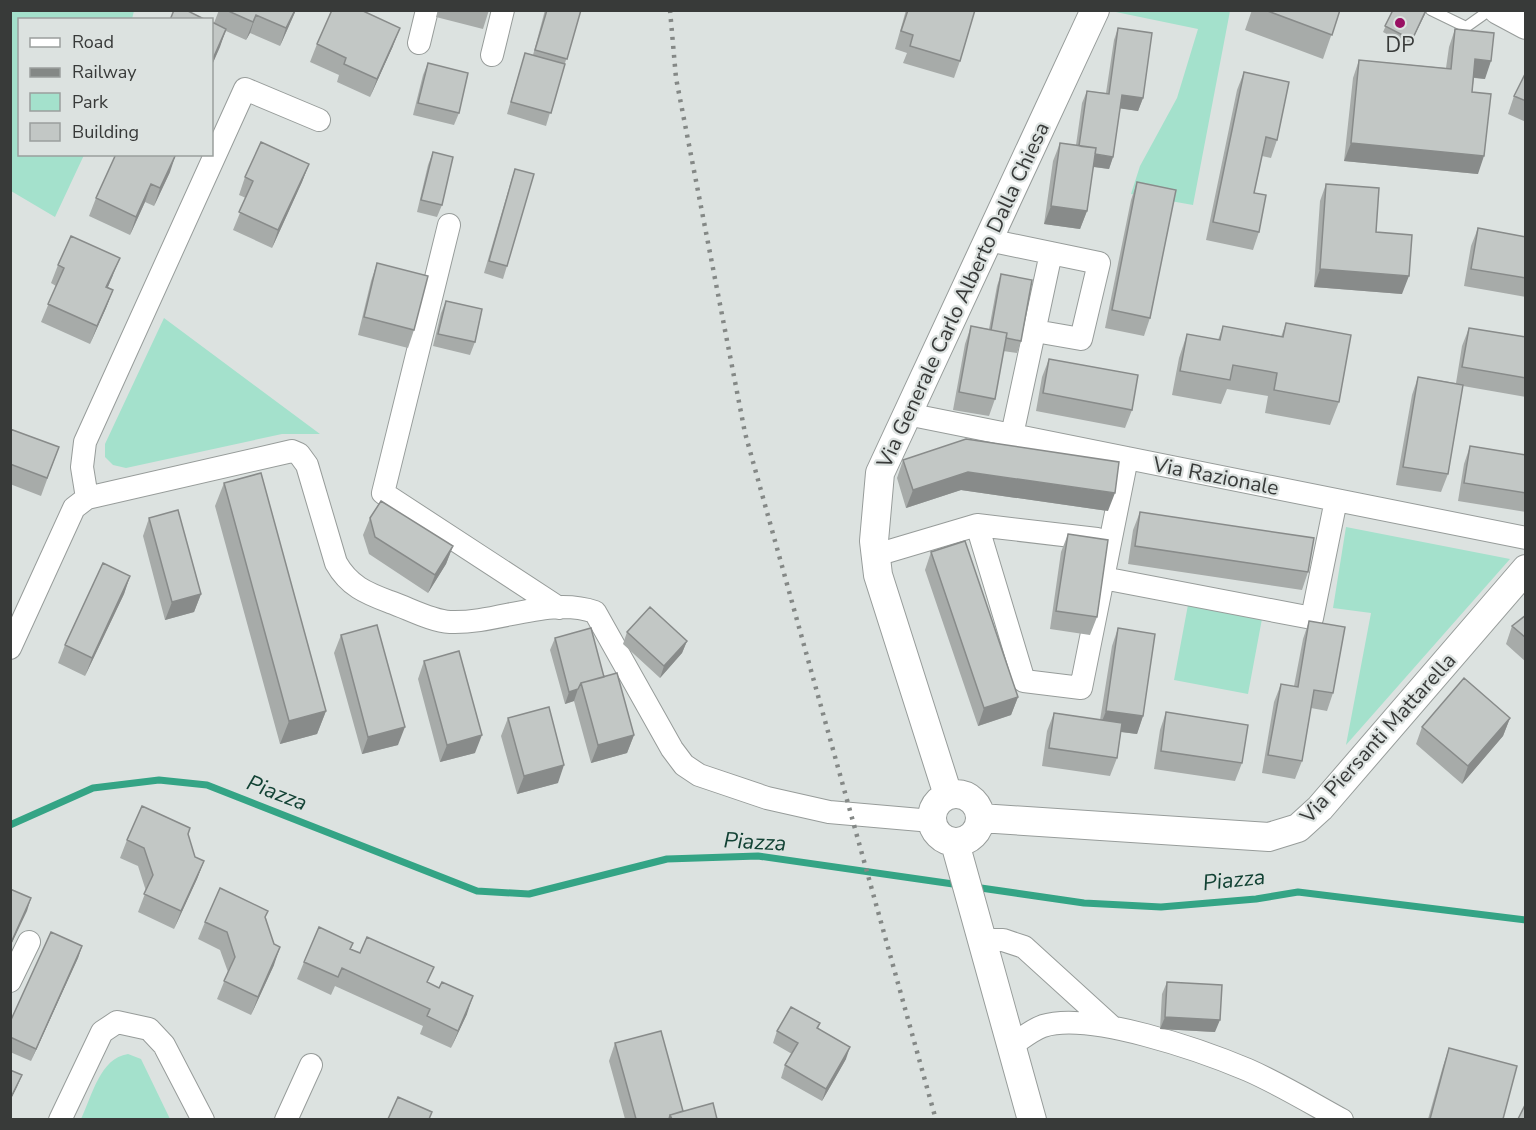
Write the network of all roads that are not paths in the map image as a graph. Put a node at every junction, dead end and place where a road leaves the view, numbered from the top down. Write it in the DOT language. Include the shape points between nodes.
graph roads {
  1 [pos="428,10"];
  2 [pos="503,10"];
  3 [pos="1095,10"];
  4 [pos="1431,10"];
  5 [pos="1490,10"];
  6 [pos="1498,10"];
  7 [pos="1526,25"];
  8 [pos="419,43"];
  9 [pos="492,56"];
  10 [pos="319,120"];
  11 [pos="449,225"];
  12 [pos="988,240"];
  13 [pos="1051,253"];
  14 [pos="1035,331"];
  15 [pos="907,414"];
  16 [pos="1012,435"];
  17 [pos="1126,458"];
  18 [pos="87,498"];
  19 [pos="1336,500"];
  20 [pos="977,525"];
  21 [pos="1526,538"];
  22 [pos="1110,541"];
  23 [pos="876,555"];
  24 [pos="1526,569"];
  25 [pos="1103,578"];
  26 [pos="559,608"];
  27 [pos="10,648"];
  28 [pos="948,795"];
  29 [pos="980,818"];
  30 [pos="932,821"];
  31 [pos="958,854"];
  32 [pos="978,927"];
  33 [pos="29,942"];
  34 [pos="10,981"];
  35 [pos="1112,1027"];
  36 [pos="1012,1045"];
  37 [pos="311,1065"];
  38 [pos="60,1119"];
  39 [pos="203,1119"];
  40 [pos="286,1119"];
  41 [pos="1032,1119"];
  42 [pos="1342,1119"];
  1 -- 8 [label="street"];
  2 -- 9 [label="street"];
  3 -- 12 [label="street, Via Generale Carlo Alberto Dalla Chiesa"];
  4 -- 5 [label="lane" via="1466,27"];
  6 -- 7 [label="street"];
  10 -- 18 [label="street" via="245,89 85,442 82,467"];
  11 -- 26 [label="street" via="383,494"];
  12 -- 13 [label="street"];
  12 -- 15 [label="street, Via Generale Carlo Alberto Dalla Chiesa"];
  13 -- 14 [label="street"];
  13 -- 14 [label="street" via="1099,263 1081,339"];
  14 -- 16 [label="street"];
  15 -- 16 [label="street, Via Razionale"];
  15 -- 23 [label="street, Via Generale Carlo Alberto Dalla Chiesa" via="880,473"];
  16 -- 17 [label="street, Via Razionale"];
  17 -- 19 [label="street, Via Razionale"];
  17 -- 22 [label="street"];
  18 -- 26 [label="street" via="292,451 307,465 336,563 359,589 448,622"];
  18 -- 27 [label="street" via="74,508"];
  19 -- 21 [label="street, Via Razionale"];
  19 -- 25 [label="street" via="1312,618"];
  20 -- 22 [label="street"];
  20 -- 23 [label="street"];
  20 -- 25 [label="street" via="1024,681 1081,688"];
  22 -- 25 [label="street"];
  23 -- 28 [label="street, Via Generale Carlo Alberto Dalla Chiesa" via="878,574"];
  24 -- 29 [label="street, Via Piersanti Mattarella" via="1320,808 1298,828 1269,837"];
  26 -- 30 [label="street" via="596,612 672,749 684,765 699,775 798,807"];
  28 -- 29 [label="street" via="970,798 976,803"];
  28 -- 30 [label="street" via="935,805"];
  29 -- 31 [label="street" via="979,826"];
  30 -- 31 [label="street"];
  31 -- 32 [label="street"];
  32 -- 35 [label="street" via="1024,947"];
  32 -- 36 [label="street"];
  33 -- 34 [label="street"];
  35 -- 36 [label="street" via="1042,1027"];
  35 -- 42 [label="street" via="1249,1071"];
  36 -- 41 [label="street"];
  37 -- 40 [label="street"];
  38 -- 39 [label="street" via="102,1032 117,1022 149,1029 164,1045"];
}
